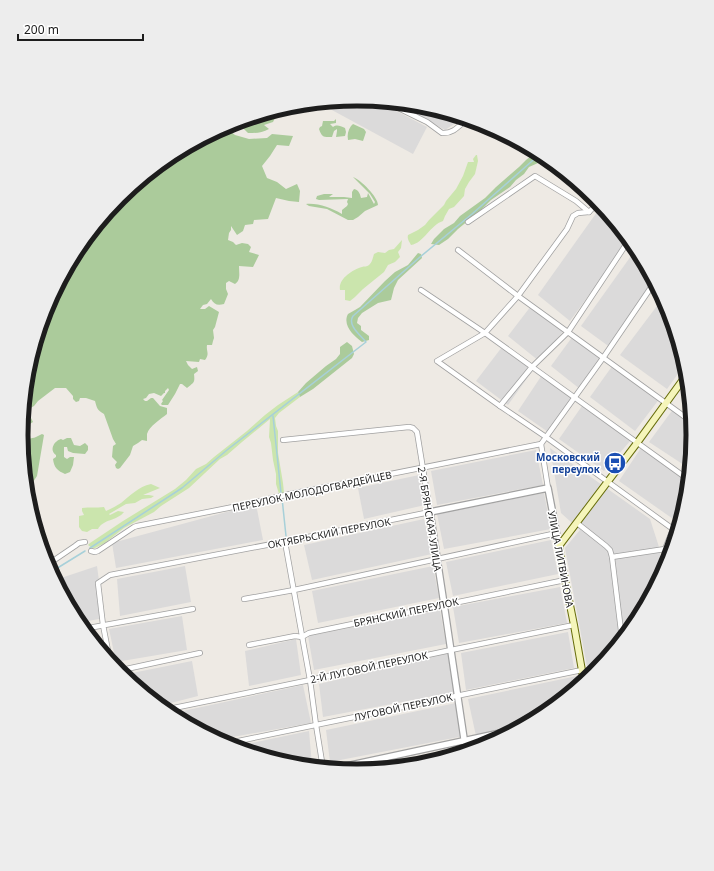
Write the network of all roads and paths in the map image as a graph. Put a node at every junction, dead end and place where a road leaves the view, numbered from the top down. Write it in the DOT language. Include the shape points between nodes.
graph roads {
  1 [pos="403,110"];
  2 [pos="462,124"];
  3 [pos="594,207"];
  4 [pos="589,212"];
  5 [pos="468,222"];
  6 [pos="625,245"];
  7 [pos="458,250"];
  8 [pos="651,288"];
  9 [pos="421,290"];
  10 [pos="518,296"];
  11 [pos="568,332"];
  12 [pos="485,333"];
  13 [pos="603,358"];
  14 [pos="532,367"];
  15 [pos="681,382"];
  16 [pos="574,398"];
  17 [pos="666,403"];
  18 [pos="500,406"];
  19 [pos="685,417"];
  20 [pos="546,437"];
  21 [pos="283,440"];
  22 [pos="637,443"];
  23 [pos="540,444"];
  24 [pos="422,468"];
  25 [pos="683,476"];
  26 [pos="608,482"];
  27 [pos="548,488"];
  28 [pos="430,512"];
  29 [pos="577,523"];
  30 [pos="673,528"];
  31 [pos="557,533"];
  32 [pos="669,541"];
  33 [pos="85,542"];
  34 [pos="285,542"];
  35 [pos="559,546"];
  36 [pos="665,548"];
  37 [pos="91,551"];
  38 [pos="612,557"];
  39 [pos="437,559"];
  40 [pos="53,560"];
  41 [pos="564,580"];
  42 [pos="294,590"];
  43 [pos="244,599"];
  44 [pos="444,604"];
  45 [pos="193,609"];
  46 [pos="103,625"];
  47 [pos="574,625"];
  48 [pos="90,628"];
  49 [pos="621,632"];
  50 [pos="302,638"];
  51 [pos="249,645"];
  52 [pos="108,649"];
  53 [pos="451,650"];
  54 [pos="200,653"];
  55 [pos="125,669"];
  56 [pos="582,670"];
  57 [pos="583,675"];
  58 [pos="310,680"];
  59 [pos="458,695"];
  60 [pos="173,708"];
  61 [pos="316,725"];
  62 [pos="496,734"];
  63 [pos="237,741"];
  64 [pos="464,741"];
  65 [pos="465,746"];
  66 [pos="322,763"];
  67 [pos="356,764"];
  1 -- 2 [label="street" via="442,133 453,131"];
  3 -- 4 [label="street"];
  4 -- 5 [label="street" via="535,176"];
  4 -- 10 [label="street" via="573,216 567,229"];
  6 -- 11 [label="street"];
  7 -- 10 [label="street"];
  8 -- 13 [label="street"];
  9 -- 12 [label="street"];
  10 -- 11 [label="street"];
  10 -- 12 [label="street"];
  11 -- 13 [label="street"];
  11 -- 14 [label="street"];
  12 -- 14 [label="street"];
  12 -- 18 [label="street" via="437,361"];
  13 -- 16 [label="street"];
  13 -- 17 [label="street"];
  14 -- 16 [label="street"];
  14 -- 18 [label="street"];
  15 -- 17 [label="main road"];
  16 -- 20 [label="street"];
  16 -- 22 [label="street"];
  17 -- 19 [label="street"];
  17 -- 22 [label="main road"];
  18 -- 20 [label="street"];
  20 -- 23 [label="street"];
  20 -- 26 [label="street"];
  21 -- 24 [label="street, 2-Я БРЯНСКАЯ УЛИЦА" via="409,427 417,432"];
  22 -- 25 [label="street"];
  22 -- 26 [label="main road"];
  23 -- 24 [label="street, ПЕРЕУЛОК МОЛОДОГВАРДЕЙЦЕВ"];
  23 -- 27 [label="street, УЛИЦА ЛИТВИНОВА"];
  24 -- 28 [label="street, 2-Я БРЯНСКАЯ УЛИЦА"];
  24 -- 37 [label="street, ПЕРЕУЛОК МОЛОДОГВАРДЕЙЦЕВ" via="142,525 98,551"];
  26 -- 29 [label="main road"];
  26 -- 30 [label="street"];
  27 -- 28 [label="street, ОКТЯБРЬСКИЙ ПЕРЕУЛОК"];
  27 -- 31 [label="street, УЛИЦА ЛИТВИНОВА"];
  28 -- 34 [label="street, ОКТЯБРЬСКИЙ ПЕРЕУЛОК"];
  28 -- 39 [label="street, 2-Я БРЯНСКАЯ УЛИЦА"];
  29 -- 35 [label="main road"];
  29 -- 38 [label="street" via="606,546"];
  31 -- 35 [label="street, УЛИЦА ЛИТВИНОВА"];
  31 -- 39 [label="street"];
  32 -- 36 [label="street"];
  33 -- 40 [label="street" via="79,543"];
  34 -- 42 [label="street"];
  34 -- 46 [label="street, ОКТЯБРЬСКИЙ ПЕРЕУЛОК" via="110,575 98,583"];
  35 -- 41 [label="main road, УЛИЦА ЛИТВИНОВА"];
  36 -- 38 [label="street"];
  38 -- 49 [label="street"];
  39 -- 42 [label="street"];
  39 -- 44 [label="street, 2-Я БРЯНСКАЯ УЛИЦА"];
  41 -- 44 [label="street, БРЯНСКИЙ ПЕРЕУЛОК"];
  41 -- 47 [label="main road, УЛИЦА ЛИТВИНОВА"];
  42 -- 43 [label="street"];
  42 -- 50 [label="street"];
  44 -- 50 [label="street, БРЯНСКИЙ ПЕРЕУЛОК" via="309,633"];
  44 -- 53 [label="street, 2-Я БРЯНСКАЯ УЛИЦА"];
  45 -- 46 [label="street"];
  46 -- 48 [label="street"];
  46 -- 52 [label="street"];
  47 -- 53 [label="street, 2-Й ЛУГОВОЙ ПЕРЕУЛОК"];
  47 -- 56 [label="main road, УЛИЦА ЛИТВИНОВА"];
  50 -- 51 [label="street, БРЯНСКИЙ ПЕРЕУЛОК" via="295,636"];
  50 -- 58 [label="street"];
  53 -- 58 [label="street, 2-Й ЛУГОВОЙ ПЕРЕУЛОК"];
  53 -- 59 [label="street, 2-Я БРЯНСКАЯ УЛИЦА"];
  54 -- 55 [label="street"];
  56 -- 57 [label="main road, УЛИЦА ЛИТВИНОВА"];
  56 -- 59 [label="street, ЛУГОВОЙ ПЕРЕУЛОК"];
  58 -- 60 [label="street, 2-Й ЛУГОВОЙ ПЕРЕУЛОК"];
  58 -- 61 [label="street"];
  59 -- 61 [label="street, ЛУГОВОЙ ПЕРЕУЛОК"];
  59 -- 64 [label="street, 2-Я БРЯНСКАЯ УЛИЦА"];
  61 -- 63 [label="street, ЛУГОВОЙ ПЕРЕУЛОК"];
  61 -- 66 [label="street"];
  62 -- 64 [label="street"];
  64 -- 65 [label="street, 2-Я БРЯНСКАЯ УЛИЦА"];
  64 -- 67 [label="street"];
}
